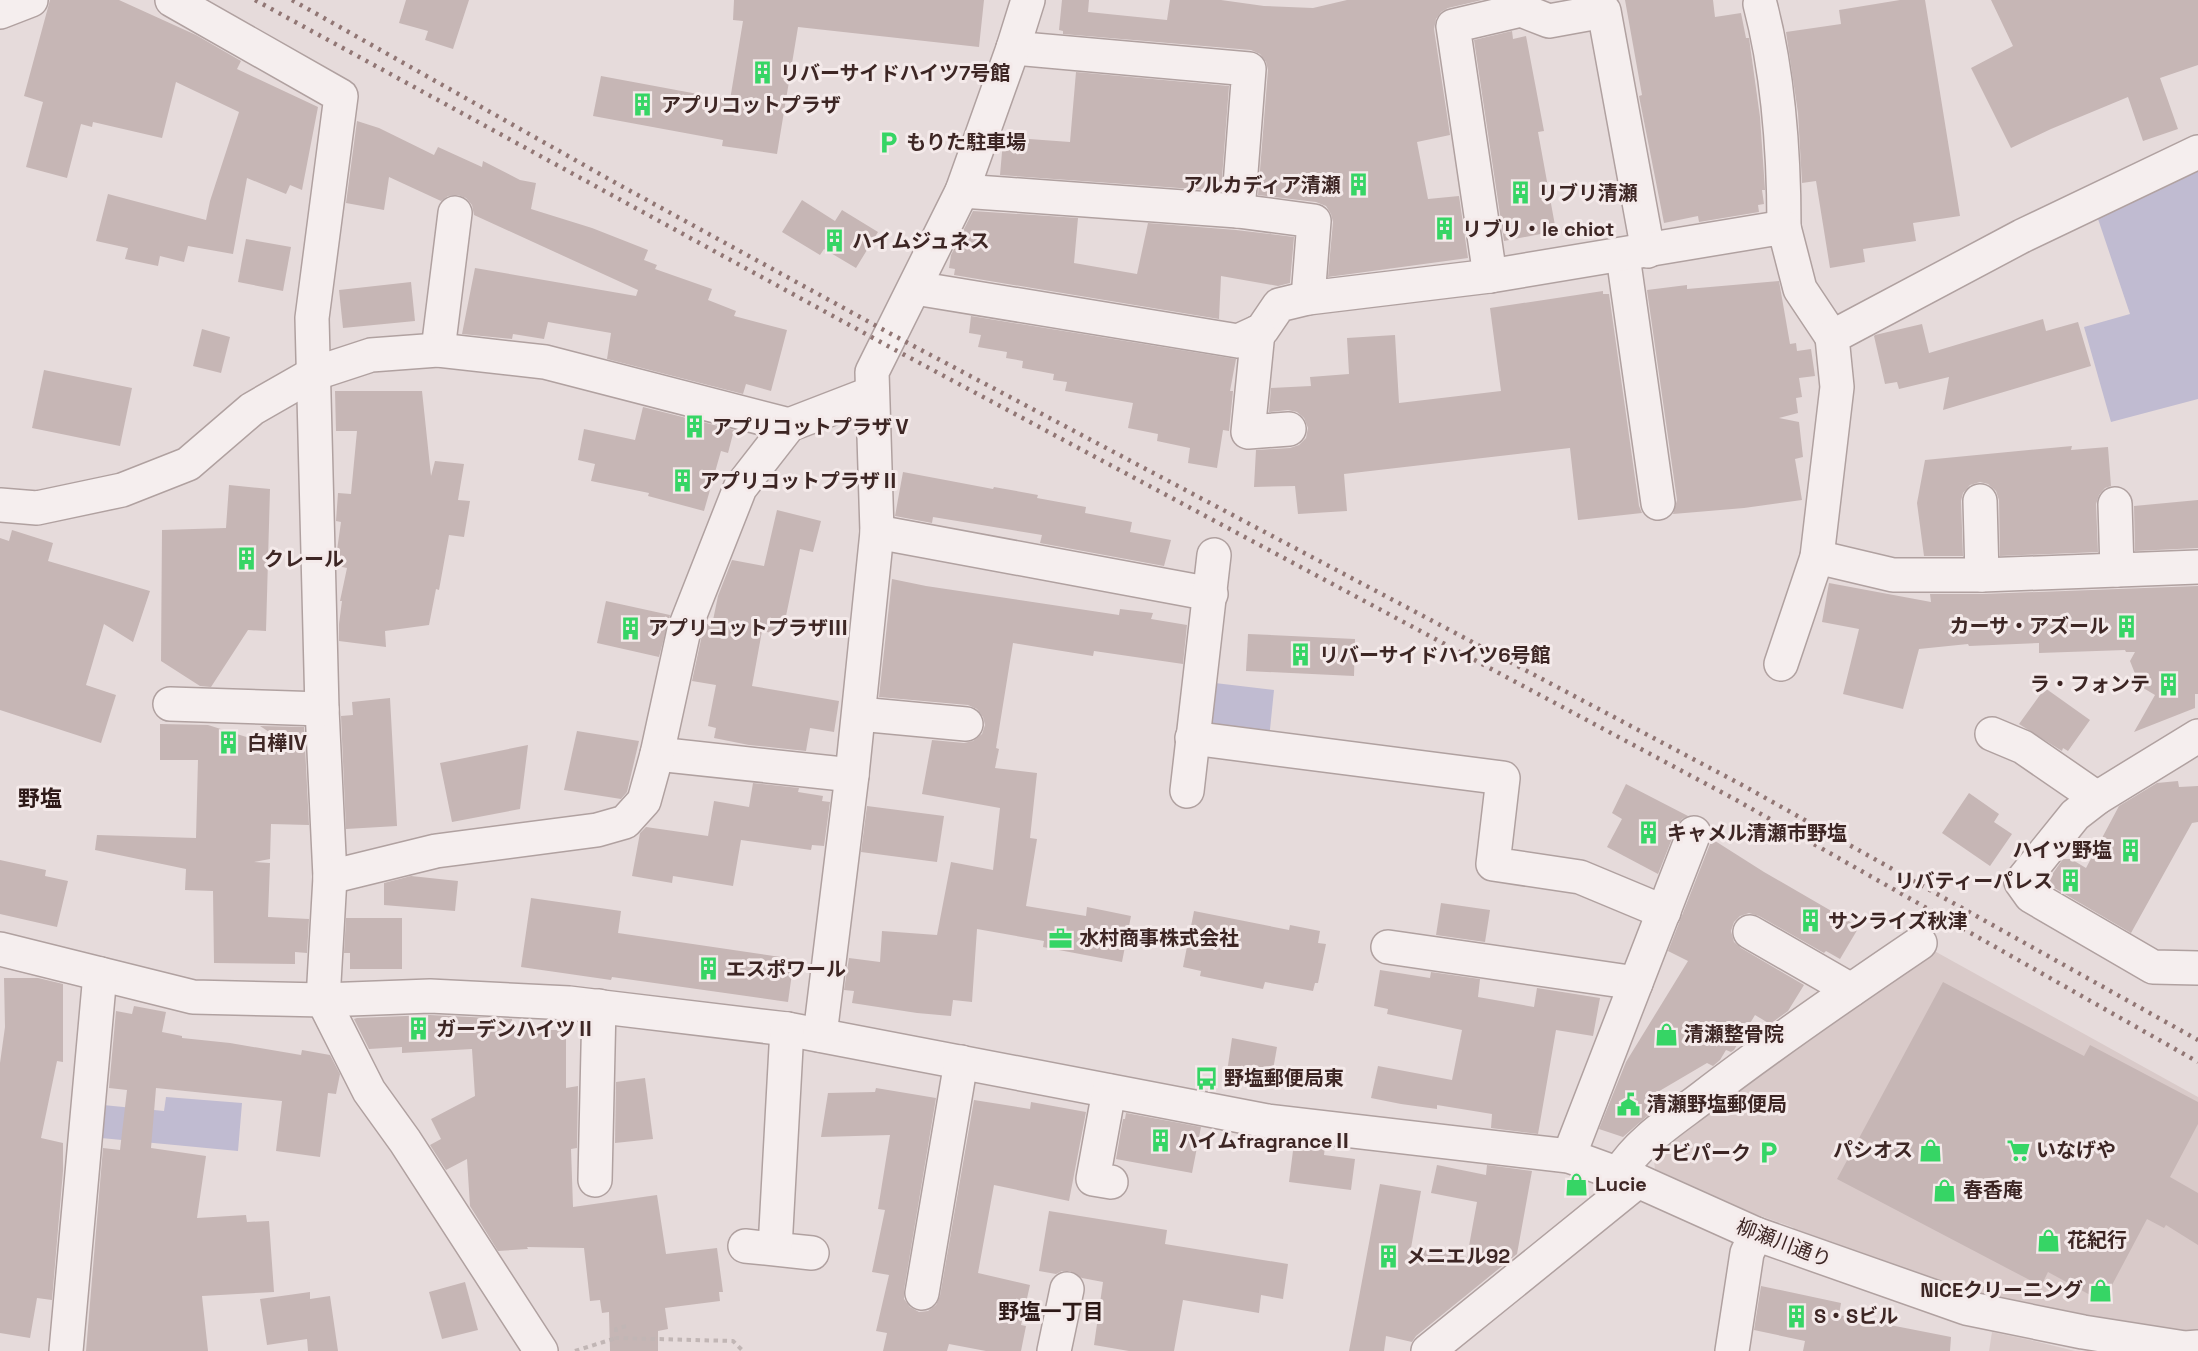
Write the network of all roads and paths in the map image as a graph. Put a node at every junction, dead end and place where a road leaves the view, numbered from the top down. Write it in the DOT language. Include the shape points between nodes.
graph roads {
  1 [pos="32,0"];
  2 [pos="172,0"];
  3 [pos="1028,0"];
  4 [pos="1760,4"];
  5 [pos="0,12"];
  6 [pos="1013,48"];
  7 [pos="2198,152"];
  8 [pos="962,191"];
  9 [pos="1238,211"];
  10 [pos="455,213"];
  11 [pos="1784,227"];
  12 [pos="1636,253"];
  13 [pos="1490,276"];
  14 [pos="915,288"];
  15 [pos="1308,298"];
  16 [pos="1258,332"];
  17 [pos="1832,337"];
  18 [pos="438,350"];
  19 [pos="313,374"];
  20 [pos="872,393"];
  21 [pos="789,425"];
  22 [pos="1289,429"];
  23 [pos="1980,501"];
  24 [pos="1658,503"];
  25 [pos="2115,504"];
  26 [pos="0,505"];
  27 [pos="877,532"];
  28 [pos="1214,555"];
  29 [pos="1817,557"];
  30 [pos="2198,567"];
  31 [pos="2117,570"];
  32 [pos="1983,575"];
  33 [pos="1211,594"];
  34 [pos="1781,664"];
  35 [pos="170,704"];
  36 [pos="322,709"];
  37 [pos="859,714"];
  38 [pos="966,724"];
  39 [pos="1992,734"];
  40 [pos="2198,736"];
  41 [pos="1192,738"];
  42 [pos="657,754"];
  43 [pos="852,775"];
  44 [pos="1187,791"];
  45 [pos="2097,798"];
  46 [pos="1695,833"];
  47 [pos="330,877"];
  48 [pos="1664,912"];
  49 [pos="1750,932"];
  50 [pos="1920,944"];
  51 [pos="1388,947"];
  52 [pos="0,949"];
  53 [pos="2198,968"];
  54 [pos="100,974"];
  55 [pos="1636,983"];
  56 [pos="1851,990"];
  57 [pos="323,1000"];
  58 [pos="599,1006"];
  59 [pos="787,1029"];
  60 [pos="820,1035"];
  61 [pos="961,1062"];
  62 [pos="1109,1091"];
  63 [pos="1569,1156"];
  64 [pos="1628,1177"];
  65 [pos="595,1180"];
  66 [pos="1111,1182"];
  67 [pos="1756,1234"];
  68 [pos="812,1253"];
  69 [pos="1067,1289"];
  70 [pos="922,1293"];
  71 [pos="626,1326"];
  72 [pos="616,1338"];
  73 [pos="2189,1348"];
  74 [pos="66,1351"];
  75 [pos="541,1351"];
  76 [pos="575,1351"];
  77 [pos="743,1351"];
  78 [pos="1054,1351"];
  79 [pos="1428,1351"];
  80 [pos="1732,1351"];
  1 -- 5 [label="street"];
  2 -- 19 [label="street" via="341,96 312,318"];
  3 -- 6 [label="street"];
  4 -- 11 [label="street" via="1780,114"];
  6 -- 8 [label="street"];
  6 -- 9 [label="street" via="1249,69"];
  7 -- 17 [label="street" via="2022,236"];
  8 -- 9 [label="street"];
  8 -- 14 [label="street"];
  9 -- 15 [label="street" via="1314,220"];
  10 -- 18 [label="street"];
  11 -- 12 [label="street"];
  11 -- 17 [label="street" via="1800,289"];
  12 -- 13 [label="street"];
  12 -- 13 [label="street" via="1604,11 1549,21 1521,10 1453,26"];
  12 -- 24 [label="street"];
  13 -- 15 [label="street"];
  14 -- 16 [label="street" via="1238,341"];
  14 -- 20 [label="street" via="872,372"];
  15 -- 16 [label="street" via="1279,305"];
  16 -- 22 [label="street" via="1248,432"];
  17 -- 29 [label="street" via="1837,387"];
  18 -- 19 [label="street" via="371,355"];
  18 -- 21 [label="street" via="545,362"];
  19 -- 26 [label="street" via="252,409 188,464 122,490 37,508"];
  19 -- 36 [label="street"];
  20 -- 21 [label="street"];
  20 -- 27 [label="street"];
  21 -- 42 [label="street" via="740,488 684,630"];
  23 -- 32 [label="street"];
  25 -- 31 [label="street"];
  27 -- 33 [label="street"];
  27 -- 37 [label="street"];
  28 -- 33 [label="street"];
  29 -- 32 [label="street" via="1893,575"];
  29 -- 34 [label="street"];
  30 -- 31 [label="street"];
  31 -- 32 [label="street"];
  33 -- 41 [label="street"];
  35 -- 36 [label="street"];
  36 -- 47 [label="street"];
  37 -- 38 [label="street"];
  37 -- 43 [label="street"];
  39 -- 45 [label="street" via="2023,747"];
  40 -- 45 [label="street"];
  41 -- 44 [label="street"];
  41 -- 48 [label="street" via="1503,778 1493,864 1580,878"];
  42 -- 43 [label="street"];
  42 -- 47 [label="street" via="644,801 625,822 597,831 436,851"];
  43 -- 60 [label="street"];
  45 -- 53 [label="street" via="2075,815 2021,882 2031,896 2153,967"];
  46 -- 48 [label="street"];
  47 -- 57 [label="street"];
  48 -- 55 [label="street"];
  49 -- 56 [label="street"];
  50 -- 56 [label="street"];
  51 -- 55 [label="street"];
  52 -- 54 [label="street, 柳瀬川通り"];
  54 -- 57 [label="street, 柳瀬川通り" via="193,997"];
  54 -- 74 [label="street"];
  55 -- 63 [label="street"];
  56 -- 64 [label="street" via="1651,1137 1630,1156"];
  57 -- 58 [label="street, 柳瀬川通り" via="430,996"];
  57 -- 75 [label="street" via="369,1091"];
  58 -- 59 [label="street, 柳瀬川通り"];
  58 -- 65 [label="street"];
  59 -- 60 [label="street, 柳瀬川通り"];
  59 -- 68 [label="street" via="760,1247"];
  60 -- 61 [label="street, 柳瀬川通り"];
  61 -- 62 [label="street, 柳瀬川通り"];
  61 -- 70 [label="street"];
  62 -- 63 [label="street, 柳瀬川通り" via="1267,1121"];
  62 -- 66 [label="street" via="1093,1179"];
  63 -- 64 [label="street, 柳瀬川通り"];
  64 -- 67 [label="street, 柳瀬川通り"];
  64 -- 79 [label="street"];
  67 -- 73 [label="street, 柳瀬川通り" via="1966,1308"];
  67 -- 80 [label="street" via="1747,1253"];
  69 -- 78 [label="street"];
  71 -- 72 [label="path" via="616,1329"];
  72 -- 76 [label="path"];
  72 -- 77 [label="path" via="733,1341"];
}
